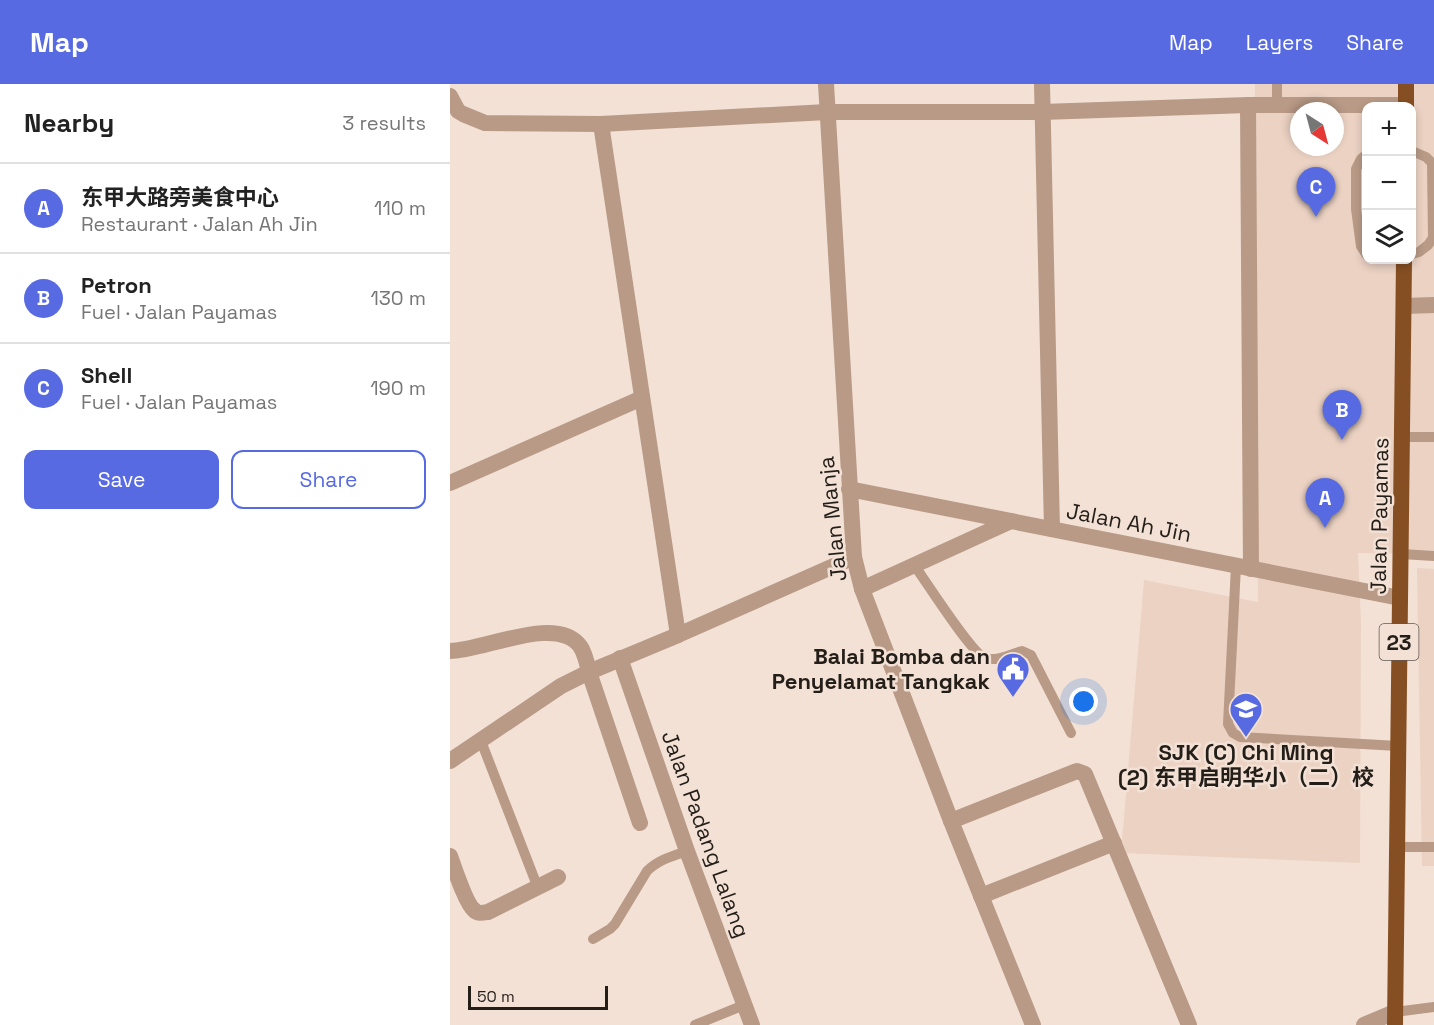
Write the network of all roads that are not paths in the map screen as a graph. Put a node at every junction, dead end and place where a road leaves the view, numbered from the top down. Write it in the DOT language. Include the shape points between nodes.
graph roads {
  1 [pos="826,84"];
  2 [pos="1041,84"];
  3 [pos="1277,84"];
  4 [pos="1406,84"];
  5 [pos="450,96"];
  6 [pos="1406,102"];
  7 [pos="1248,105"];
  8 [pos="1277,106"];
  9 [pos="1362,106"];
  10 [pos="827,112"];
  11 [pos="1041,112"];
  12 [pos="457,117"];
  13 [pos="601,124"];
  14 [pos="1416,153"];
  15 [pos="1365,156"];
  16 [pos="1362,248"];
  17 [pos="1416,253"];
  18 [pos="1404,264"];
  19 [pos="1434,305"];
  20 [pos="1404,306"];
  21 [pos="642,398"];
  22 [pos="1402,437"];
  23 [pos="1434,437"];
  24 [pos="450,483"];
  25 [pos="849,489"];
  26 [pos="1011,521"];
  27 [pos="1052,529"];
  28 [pos="1401,554"];
  29 [pos="1434,556"];
  30 [pos="854,557"];
  31 [pos="914,565"];
  32 [pos="1244,567"];
  33 [pos="862,590"];
  34 [pos="1400,598"];
  35 [pos="678,635"];
  36 [pos="450,651"];
  37 [pos="620,658"];
  38 [pos="589,672"];
  39 [pos="1071,733"];
  40 [pos="481,741"];
  41 [pos="1398,746"];
  42 [pos="450,761"];
  43 [pos="951,821"];
  44 [pos="640,822"];
  45 [pos="1113,843"];
  46 [pos="1397,847"];
  47 [pos="1434,847"];
  48 [pos="687,851"];
  49 [pos="450,856"];
  50 [pos="558,878"];
  51 [pos="538,888"];
  52 [pos="981,896"];
  53 [pos="593,939"];
  54 [pos="744,1005"];
  55 [pos="1434,1007"];
  56 [pos="1395,1018"];
  57 [pos="701,1024"];
  58 [pos="752,1025"];
  59 [pos="1033,1025"];
  60 [pos="1189,1025"];
  61 [pos="1364,1025"];
  1 -- 10 [label="street, Jalan Manja"];
  2 -- 11 [label="street"];
  3 -- 8 [label="lane"];
  4 -- 6 [label="highway"];
  5 -- 12 [label="street"];
  7 -- 8 [label="street"];
  7 -- 11 [label="street"];
  7 -- 32 [label="street"];
  8 -- 9 [label="street"];
  10 -- 11 [label="street"];
  10 -- 13 [label="street"];
  10 -- 25 [label="street, Jalan Manja"];
  11 -- 27 [label="street"];
  12 -- 13 [label="street" via="485,123"];
  13 -- 21 [label="street"];
  14 -- 17 [label="lane" via="1432,163 1433,191 1433,238"];
  15 -- 16 [label="lane" via="1356,169 1356,209"];
  18 -- 20 [label="highway, Jalan Payamas / 23"];
  19 -- 20 [label="street"];
  20 -- 22 [label="highway, Jalan Payamas / 23"];
  21 -- 24 [label="street"];
  21 -- 35 [label="street"];
  22 -- 23 [label="lane"];
  22 -- 28 [label="highway, Jalan Payamas / 23"];
  25 -- 26 [label="street, Jalan Ah Jin"];
  25 -- 30 [label="street, Jalan Manja"];
  26 -- 27 [label="street, Jalan Ah Jin"];
  26 -- 31 [label="street"];
  27 -- 32 [label="street, Jalan Ah Jin"];
  28 -- 29 [label="lane"];
  28 -- 34 [label="highway, Jalan Payamas / 23"];
  30 -- 33 [label="street, Jalan Manja"];
  30 -- 35 [label="street"];
  31 -- 33 [label="street"];
  31 -- 39 [label="lane" via="979,655 987,659 1022,651 1031,655"];
  32 -- 34 [label="street, Jalan Ah Jin"];
  32 -- 41 [label="lane" via="1228,724 1233,733 1240,738"];
  33 -- 43 [label="street, Jalan Manja"];
  34 -- 41 [label="highway, Jalan Payamas / 23"];
  35 -- 37 [label="street"];
  36 -- 38 [label="street" via="551,632 570,637 578,644"];
  37 -- 38 [label="street"];
  37 -- 48 [label="street, Jalan Padang Lalang"];
  38 -- 40 [label="street"];
  38 -- 44 [label="street"];
  40 -- 42 [label="street"];
  40 -- 51 [label="lane"];
  41 -- 46 [label="highway, Jalan Payamas / 23"];
  43 -- 45 [label="street" via="1077,771 1089,781"];
  43 -- 52 [label="street, Jalan Manja"];
  45 -- 52 [label="street"];
  45 -- 60 [label="street"];
  46 -- 47 [label="lane"];
  46 -- 56 [label="highway, Jalan Payamas / 23"];
  48 -- 53 [label="lane" via="654,865 613,927"];
  48 -- 54 [label="street, Jalan Padang Lalang"];
  49 -- 51 [label="street" via="469,905 477,912 488,912"];
  50 -- 51 [label="street"];
  52 -- 59 [label="street, Jalan Manja"];
  54 -- 57 [label="lane"];
  54 -- 58 [label="street, Jalan Padang Lalang"];
  55 -- 56 [label="lane"];
  56 -- 61 [label="street"];
}
